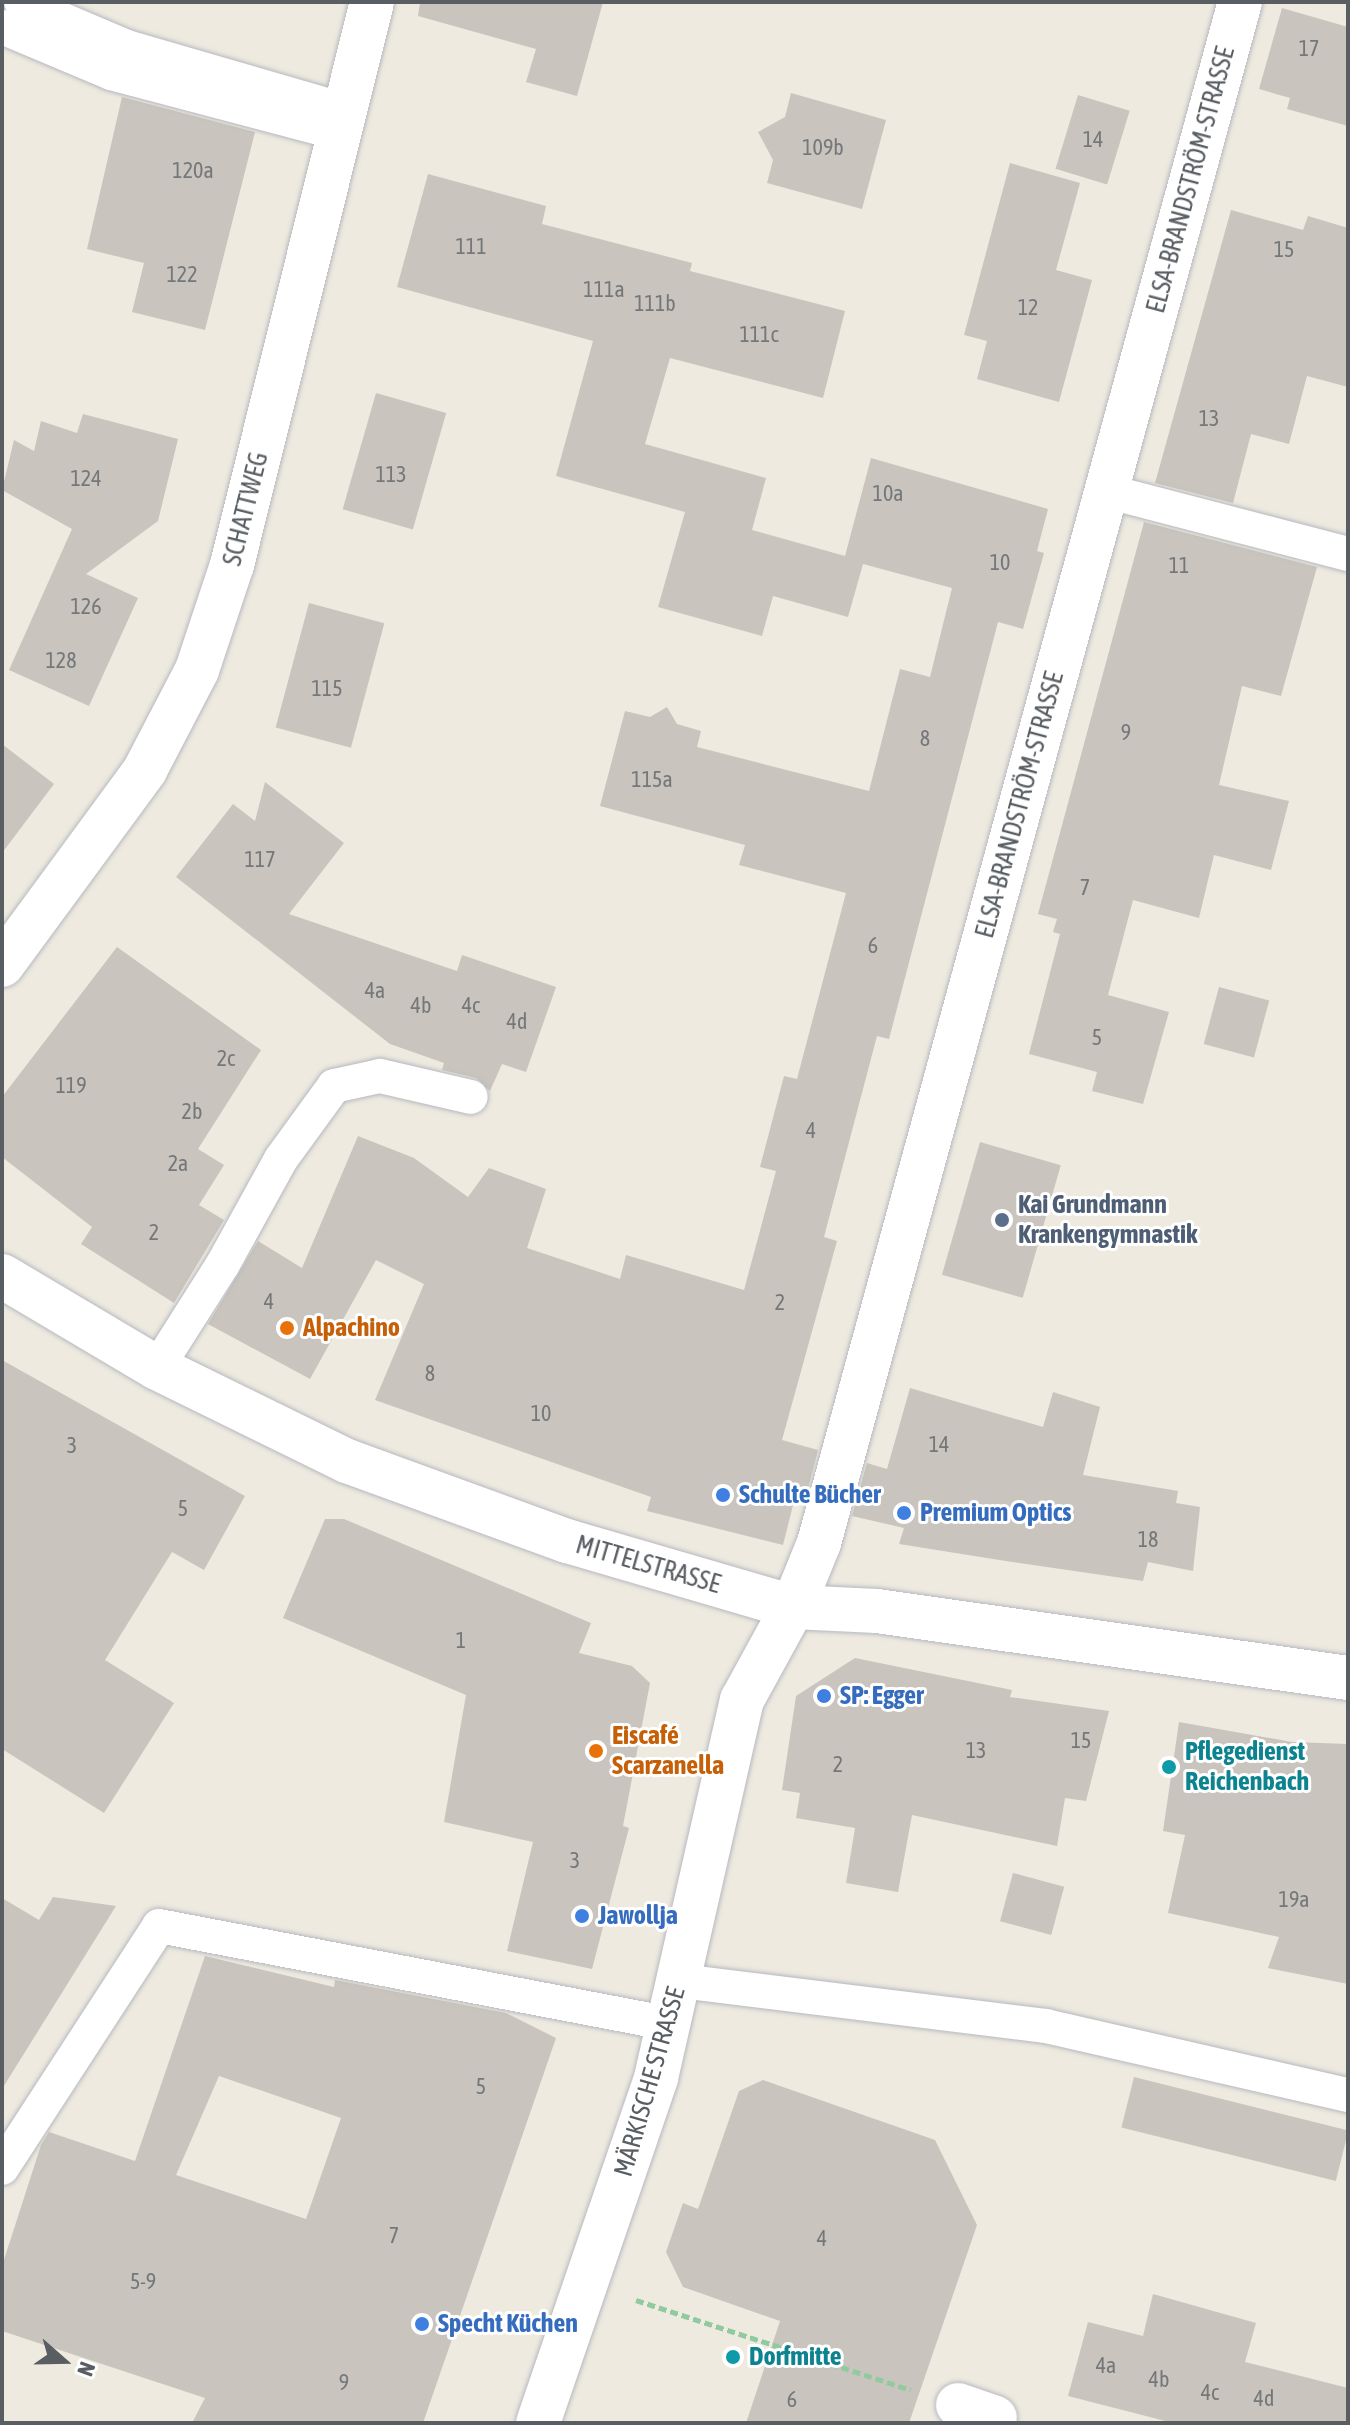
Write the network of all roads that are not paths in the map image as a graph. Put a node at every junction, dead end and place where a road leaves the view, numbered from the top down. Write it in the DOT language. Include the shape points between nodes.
graph roads {
  1 [pos="21,2"];
  2 [pos="372,2"];
  3 [pos="1240,2"];
  4 [pos="2,27"];
  5 [pos="341,121"];
  6 [pos="1106,491"];
  7 [pos="1348,554"];
  8 [pos="2,965"];
  9 [pos="471,1097"];
  10 [pos="2,1276"];
  11 [pos="157,1368"];
  12 [pos="793,1607"];
  13 [pos="1348,1678"];
  14 [pos="680,1981"];
  15 [pos="671,2024"];
  16 [pos="1348,2095"];
  17 [pos="2,2168"];
  18 [pos="538,2423"];
  1 -- 5 [label="lane" via="127,47"];
  2 -- 5 [label="street, SCHATTWEG"];
  3 -- 6 [label="street, ELSA-BRANDSTRÖM-STRASSE"];
  4 -- 5 [label="lane" via="111,73"];
  5 -- 8 [label="street, SCHATTWEG" via="232,565 197,670 145,770"];
  6 -- 7 [label="lane"];
  6 -- 12 [label="street, ELSA-BRANDSTRÖM-STRASSE" via="819,1543"];
  9 -- 11 [label="lane" via="380,1076 334,1086 297,1134"];
  10 -- 11 [label="street, MITTELSTRASSE"];
  11 -- 12 [label="street, MITTELSTRASSE" via="347,1461 567,1541"];
  12 -- 13 [label="street, MITTELSTRASSE" via="877,1611"];
  12 -- 14 [label="street, MÄRKISCHE STRASSE" via="742,1700"];
  14 -- 15 [label="street, MÄRKISCHE STRASSE"];
  14 -- 16 [label="lane" via="1046,2026"];
  15 -- 17 [label="lane" via="159,1926"];
  15 -- 18 [label="street, MÄRKISCHE STRASSE"];
}
